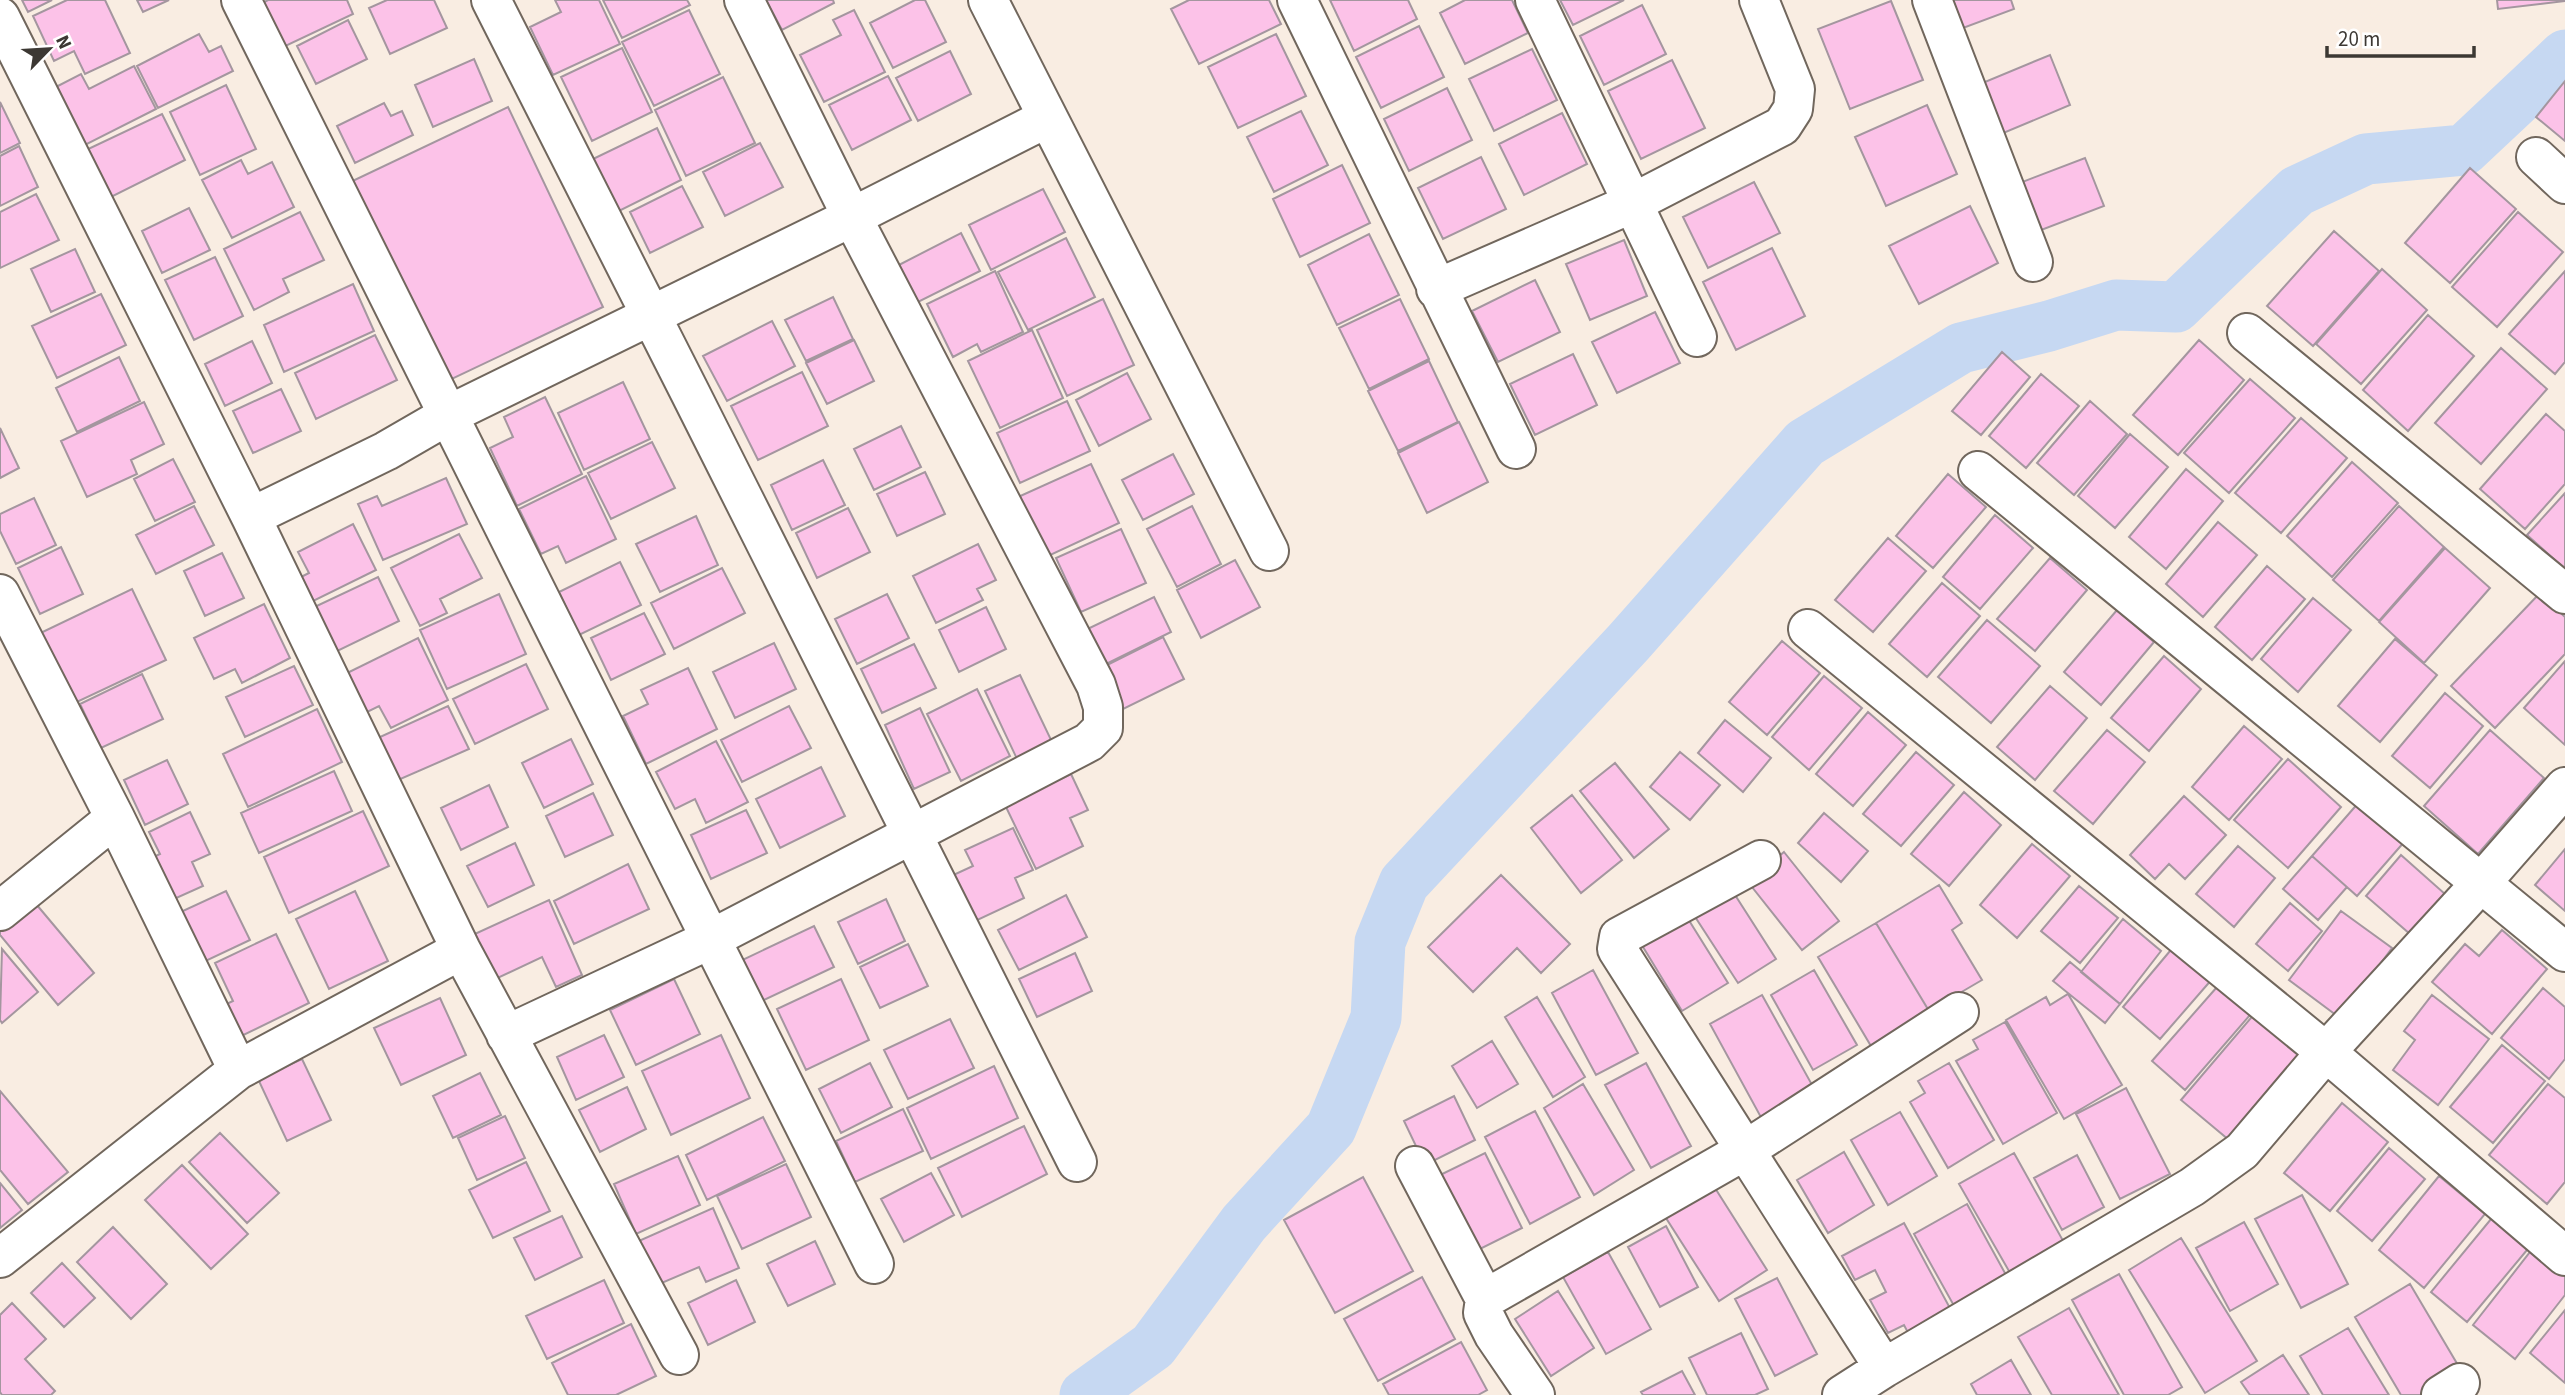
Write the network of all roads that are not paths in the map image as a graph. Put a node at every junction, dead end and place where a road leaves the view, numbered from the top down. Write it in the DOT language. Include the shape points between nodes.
graph roads {
  1 [pos="241,0"];
  2 [pos="491,0"];
  3 [pos="744,0"];
  4 [pos="988,0"];
  5 [pos="1297,0"];
  6 [pos="1535,0"];
  7 [pos="1759,0"];
  8 [pos="1932,0"];
  9 [pos="0,17"];
  10 [pos="1047,118"];
  11 [pos="2536,157"];
  12 [pos="2565,184"];
  13 [pos="1633,203"];
  14 [pos="852,217"];
  15 [pos="2033,262"];
  16 [pos="1436,289"];
  17 [pos="652,313"];
  18 [pos="2247,333"];
  19 [pos="1697,337"];
  20 [pos="450,414"];
  21 [pos="1516,449"];
  22 [pos="1978,471"];
  23 [pos="251,517"];
  24 [pos="1269,551"];
  25 [pos="0,594"];
  26 [pos="2565,594"];
  27 [pos="1808,629"];
  28 [pos="2565,787"];
  29 [pos="116,818"];
  30 [pos="911,836"];
  31 [pos="1761,860"];
  32 [pos="2481,883"];
  33 [pos="0,911"];
  34 [pos="709,940"];
  35 [pos="461,950"];
  36 [pos="2565,952"];
  37 [pos="1959,1012"];
  38 [pos="506,1035"];
  39 [pos="2326,1052"];
  40 [pos="239,1070"];
  41 [pos="1744,1150"];
  42 [pos="1077,1161"];
  43 [pos="1415,1166"];
  44 [pos="2565,1256"];
  45 [pos="0,1258"];
  46 [pos="874,1264"];
  47 [pos="1485,1299"];
  48 [pos="679,1355"];
  49 [pos="1884,1368"];
  50 [pos="1535,1395"];
  51 [pos="1842,1395"];
  1 -- 20 [label="street"];
  2 -- 17 [label="street"];
  3 -- 14 [label="street"];
  4 -- 10 [label="street"];
  5 -- 16 [label="street"];
  6 -- 13 [label="street"];
  7 -- 13 [label="street" via="1795,89 1793,109 1782,126"];
  8 -- 15 [label="street"];
  9 -- 23 [label="street"];
  10 -- 14 [label="street"];
  10 -- 24 [label="street"];
  11 -- 12 [label="street"];
  13 -- 16 [label="street"];
  13 -- 19 [label="street"];
  14 -- 17 [label="street"];
  14 -- 30 [label="street" via="1104,706 1102,728 1089,742"];
  16 -- 21 [label="street"];
  17 -- 20 [label="street"];
  17 -- 30 [label="street"];
  18 -- 26 [label="street"];
  20 -- 23 [label="street"];
  20 -- 34 [label="street"];
  22 -- 32 [label="street"];
  23 -- 35 [label="street"];
  25 -- 29 [label="street"];
  27 -- 39 [label="street"];
  28 -- 32 [label="street"];
  29 -- 33 [label="street"];
  29 -- 40 [label="street"];
  30 -- 34 [label="street"];
  30 -- 42 [label="street"];
  31 -- 41 [label="street" via="1619,937 1617,948"];
  32 -- 36 [label="street"];
  32 -- 39 [label="street"];
  34 -- 38 [label="street"];
  34 -- 46 [label="street"];
  35 -- 38 [label="street"];
  35 -- 40 [label="street"];
  37 -- 41 [label="street"];
  38 -- 48 [label="street"];
  39 -- 44 [label="street"];
  39 -- 49 [label="street" via="2242,1151 2192,1187"];
  40 -- 45 [label="street"];
  41 -- 47 [label="street"];
  41 -- 49 [label="street"];
  43 -- 47 [label="street"];
  47 -- 50 [label="street" via="1483,1313 1494,1335"];
  49 -- 51 [label="street"];
}
